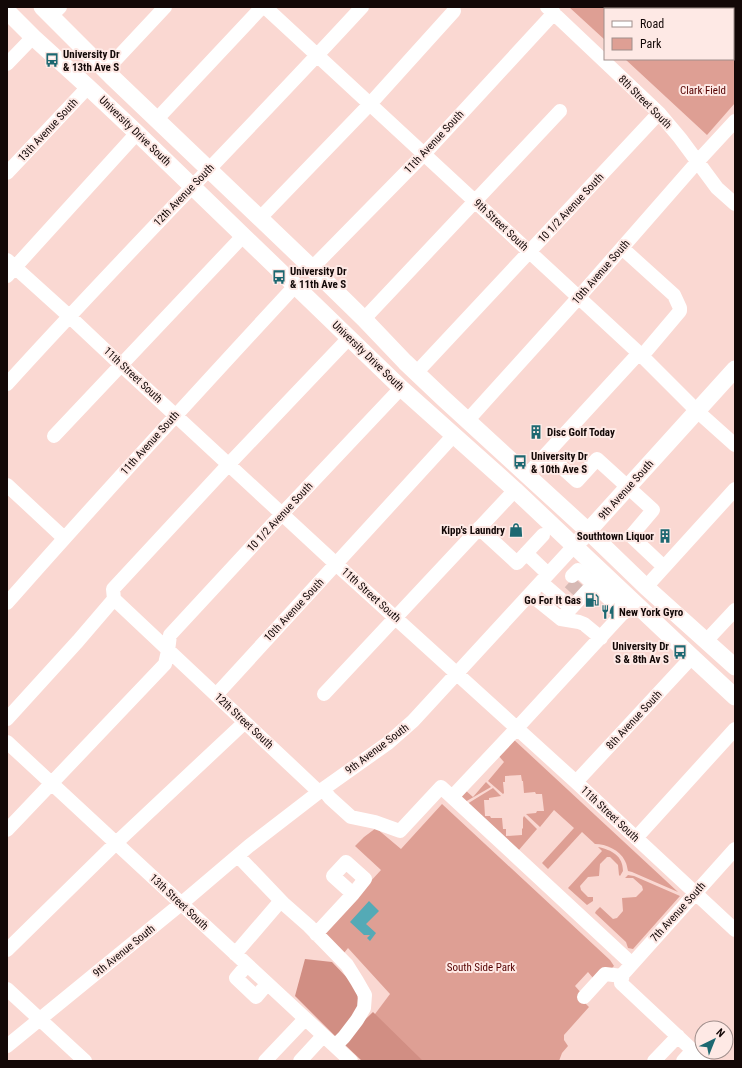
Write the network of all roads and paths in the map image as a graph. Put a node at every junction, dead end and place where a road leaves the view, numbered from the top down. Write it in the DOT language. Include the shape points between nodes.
graph roads {
  1 [pos="165,7"];
  2 [pos="262,7"];
  3 [pos="265,7"];
  4 [pos="362,7"];
  5 [pos="7,10"];
  6 [pos="51,10"];
  7 [pos="550,10"];
  8 [pos="454,11"];
  9 [pos="32,37"];
  10 [pos="317,55"];
  11 [pos="7,64"];
  12 [pos="106,70"];
  13 [pos="88,87"];
  14 [pos="370,104"];
  15 [pos="560,111"];
  16 [pos="659,113"];
  17 [pos="157,119"];
  18 [pos="735,122"];
  19 [pos="137,133"];
  20 [pos="424,154"];
  21 [pos="698,161"];
  22 [pos="209,168"];
  23 [pos="7,173"];
  24 [pos="192,186"];
  25 [pos="476,202"];
  26 [pos="735,204"];
  27 [pos="260,218"];
  28 [pos="243,236"];
  29 [pos="622,248"];
  30 [pos="530,252"];
  31 [pos="10,268"];
  32 [pos="312,268"];
  33 [pos="296,286"];
  34 [pos="579,297"];
  35 [pos="69,316"];
  36 [pos="364,320"];
  37 [pos="349,338"];
  38 [pos="640,355"];
  39 [pos="121,365"];
  40 [pos="735,369"];
  41 [pos="416,373"];
  42 [pos="7,384"];
  43 [pos="401,388"];
  44 [pos="697,411"];
  45 [pos="176,415"];
  46 [pos="467,421"];
  47 [pos="54,436"];
  48 [pos="453,436"];
  49 [pos="735,446"];
  50 [pos="547,454"];
  51 [pos="229,464"];
  52 [pos="527,475"];
  53 [pos="7,485"];
  54 [pos="628,487"];
  55 [pos="735,489"];
  56 [pos="515,490"];
  57 [pos="282,514"];
  58 [pos="479,528"];
  59 [pos="588,531"];
  60 [pos="543,534"];
  61 [pos="64,538"];
  62 [pos="574,546"];
  63 [pos="526,554"];
  64 [pos="336,564"];
  65 [pos="664,567"];
  66 [pos="544,578"];
  67 [pos="575,587"];
  68 [pos="646,587"];
  69 [pos="530,594"];
  70 [pos="114,599"];
  71 [pos="7,603"];
  72 [pos="629,607"];
  73 [pos="735,610"];
  74 [pos="396,618"];
  75 [pos="561,619"];
  76 [pos="601,638"];
  77 [pos="706,641"];
  78 [pos="168,651"];
  79 [pos="692,657"];
  80 [pos="735,667"];
  81 [pos="457,673"];
  82 [pos="324,694"];
  83 [pos="216,695"];
  84 [pos="735,696"];
  85 [pos="7,719"];
  86 [pos="245,722"];
  87 [pos="517,728"];
  88 [pos="735,729"];
  89 [pos="7,742"];
  90 [pos="576,782"];
  91 [pos="51,783"];
  92 [pos="321,791"];
  93 [pos="452,797"];
  94 [pos="7,830"];
  95 [pos="636,838"];
  96 [pos="116,843"];
  97 [pos="735,849"];
  98 [pos="238,856"];
  99 [pos="695,893"];
  100 [pos="353,894"];
  101 [pos="182,903"];
  102 [pos="284,904"];
  103 [pos="735,930"];
  104 [pos="316,934"];
  105 [pos="7,950"];
  106 [pos="235,954"];
  107 [pos="632,964"];
  108 [pos="622,976"];
  109 [pos="7,989"];
  110 [pos="584,997"];
  111 [pos="305,1019"];
  112 [pos="39,1020"];
  113 [pos="323,1036"];
  114 [pos="678,1036"];
  115 [pos="7,1046"];
  116 [pos="334,1046"];
  117 [pos="693,1050"];
  118 [pos="85,1061"];
  119 [pos="265,1061"];
  120 [pos="300,1061"];
  121 [pos="351,1061"];
  122 [pos="654,1061"];
  123 [pos="683,1061"];
  124 [pos="704,1061"];
  1 -- 12 [label="street"];
  2 -- 17 [label="street"];
  3 -- 10 [label="street, 9th Street South"];
  4 -- 10 [label="street, 12th Avenue South"];
  5 -- 9 [label="main road, University Drive South"];
  6 -- 12 [label="main road, University Drive South"];
  7 -- 16 [label="street, 8th Street South"];
  7 -- 20 [label="street, 11th Avenue South"];
  8 -- 14 [label="street"];
  9 -- 11 [label="street"];
  9 -- 13 [label="main road, University Drive South"];
  10 -- 14 [label="street, 9th Street South"];
  10 -- 22 [label="street, 12th Avenue South"];
  12 -- 17 [label="main road, University Drive South"];
  13 -- 19 [label="main road, University Drive South"];
  13 -- 23 [label="street, 13th Avenue South"];
  14 -- 20 [label="street, 9th Street South"];
  14 -- 27 [label="street"];
  15 -- 25 [label="street"];
  16 -- 21 [label="street, 8th Street South"];
  16 -- 30 [label="street, 10 1/2 Avenue South"];
  17 -- 22 [label="main road, University Drive South"];
  18 -- 21 [label="street, 10th Avenue South"];
  19 -- 24 [label="main road, University Drive South"];
  19 -- 31 [label="street"];
  20 -- 25 [label="street, 9th Street South"];
  20 -- 32 [label="street, 11th Avenue South"];
  21 -- 26 [label="street, 8th Street South" via="717,188"];
  21 -- 29 [label="street, 10th Avenue South"];
  22 -- 24 [label="street, 12th Avenue South"];
  22 -- 27 [label="main road, University Drive South"];
  24 -- 28 [label="main road, University Drive South"];
  24 -- 35 [label="street, 12th Avenue South"];
  25 -- 30 [label="street, 9th Street South"];
  25 -- 36 [label="street"];
  27 -- 32 [label="main road, University Drive South"];
  28 -- 33 [label="main road, University Drive South"];
  28 -- 39 [label="street"];
  29 -- 34 [label="street, 10th Avenue South"];
  29 -- 38 [label="street" via="674,295 680,308"];
  30 -- 34 [label="street, 9th Street South"];
  30 -- 41 [label="street, 10 1/2 Avenue South"];
  31 -- 35 [label="street, 11th Street South"];
  32 -- 36 [label="main road, University Drive South"];
  33 -- 37 [label="main road, University Drive South"];
  33 -- 45 [label="street, 11th Avenue South"];
  34 -- 38 [label="street, 9th Street South"];
  34 -- 46 [label="street, 10th Avenue South"];
  35 -- 39 [label="street, 11th Street South"];
  35 -- 42 [label="street, 12th Avenue South"];
  36 -- 41 [label="main road, University Drive South"];
  37 -- 43 [label="main road, University Drive South"];
  37 -- 51 [label="street"];
  38 -- 44 [label="street, 9th Street South"];
  38 -- 50 [label="street"];
  39 -- 45 [label="street, 11th Street South"];
  39 -- 47 [label="street"];
  40 -- 44 [label="main road, 9th Avenue South"];
  41 -- 46 [label="main road, University Drive South"];
  43 -- 48 [label="main road, University Drive South"];
  43 -- 57 [label="street, 10 1/2 Avenue South"];
  44 -- 49 [label="street, 9th Street South"];
  44 -- 54 [label="main road, 9th Avenue South"];
  45 -- 51 [label="street, 11th Street South"];
  45 -- 61 [label="street, 11th Avenue South"];
  46 -- 52 [label="main road, University Drive South"];
  48 -- 56 [label="main road, University Drive South"];
  48 -- 64 [label="street, 10th Avenue South"];
  50 -- 52 [label="street"];
  50 -- 54 [label="street" via="577,481 597,459"];
  51 -- 57 [label="street, 11th Street South"];
  51 -- 70 [label="street" via="113,589"];
  52 -- 59 [label="main road, University Drive South"];
  53 -- 61 [label="street"];
  54 -- 59 [label="main road, 9th Avenue South"];
  54 -- 65 [label="street" via="653,510 631,536"];
  55 -- 65 [label="street"];
  56 -- 58 [label="street"];
  56 -- 62 [label="main road, University Drive South"];
  57 -- 64 [label="street, 11th Street South"];
  57 -- 78 [label="street, 10 1/2 Avenue South" via="170,635"];
  58 -- 63 [label="street" via="517,563"];
  58 -- 74 [label="street"];
  59 -- 62 [label="main road, 9th Avenue South"];
  59 -- 68 [label="main road, University Drive South"];
  60 -- 63 [label="street"];
  61 -- 71 [label="street, 11th Avenue South"];
  62 -- 66 [label="street, 9th Avenue South"];
  62 -- 67 [label="main road, University Drive South"];
  63 -- 66 [label="street"];
  64 -- 74 [label="street, 11th Street South"];
  64 -- 83 [label="street, 10th Avenue South"];
  65 -- 68 [label="street"];
  66 -- 67 [label="street"];
  66 -- 69 [label="street, 9th Avenue South"];
  67 -- 72 [label="main road, University Drive South"];
  67 -- 75 [label="street"];
  68 -- 77 [label="main road, University Drive South"];
  69 -- 75 [label="street"];
  69 -- 81 [label="street, 9th Avenue South"];
  70 -- 78 [label="street, 12th Street South"];
  70 -- 85 [label="street"];
  72 -- 76 [label="street"];
  72 -- 79 [label="main road, University Drive South"];
  73 -- 77 [label="street"];
  74 -- 81 [label="street, 11th Street South"];
  74 -- 82 [label="street"];
  75 -- 76 [label="street" via="584,624"];
  76 -- 87 [label="street"];
  77 -- 80 [label="main road, University Drive South"];
  78 -- 83 [label="street, 12th Street South"];
  78 -- 91 [label="street" via="165,664"];
  79 -- 84 [label="main road, University Drive South"];
  79 -- 90 [label="street, 8th Avenue South"];
  81 -- 87 [label="street, 11th Street South"];
  81 -- 92 [label="street, 9th Avenue South" via="413,721 388,743"];
  83 -- 86 [label="street, 12th Street South"];
  86 -- 92 [label="street, 12th Street South"];
  86 -- 96 [label="street"];
  87 -- 90 [label="street, 11th Street South"];
  87 -- 93 [label="street"];
  88 -- 95 [label="street"];
  89 -- 91 [label="street, 13th Street South"];
  90 -- 95 [label="street, 11th Street South"];
  91 -- 94 [label="street"];
  91 -- 96 [label="street, 13th Street South"];
  92 -- 93 [label="street, 12th Street South" via="351,817 400,831 441,787"];
  92 -- 98 [label="street, 9th Avenue South"];
  93 -- 107 [label="street"];
  95 -- 99 [label="street, 11th Street South"];
  96 -- 101 [label="street, 13th Street South"];
  96 -- 105 [label="street"];
  97 -- 99 [label="street, 7th Avenue South"];
  98 -- 101 [label="street, 9th Avenue South"];
  98 -- 102 [label="street"];
  99 -- 103 [label="street, 11th Street South"];
  99 -- 107 [label="street, 7th Avenue South"];
  100 -- 104 [label="street"];
  101 -- 106 [label="street, 13th Street South"];
  101 -- 112 [label="street, 9th Avenue South"];
  102 -- 104 [label="street"];
  102 -- 106 [label="street" via="278,904"];
  104 -- 116 [label="street" via="347,965 365,995 364,1008 357,1020"];
  106 -- 111 [label="street, 13th Street South"];
  107 -- 108 [label="street, 7th Avenue South"];
  108 -- 110 [label="street" via="605,974"];
  108 -- 114 [label="street" via="621,983"];
  109 -- 112 [label="street"];
  111 -- 113 [label="street, 13th Street South"];
  111 -- 119 [label="street"];
  112 -- 115 [label="street, 9th Avenue South"];
  112 -- 118 [label="street"];
  113 -- 116 [label="street, 13th Street South"];
  113 -- 120 [label="street"];
  114 -- 117 [label="street"];
  114 -- 122 [label="street"];
  116 -- 121 [label="street, 13th Street South"];
  117 -- 123 [label="street"];
  117 -- 124 [label="street"];
}
